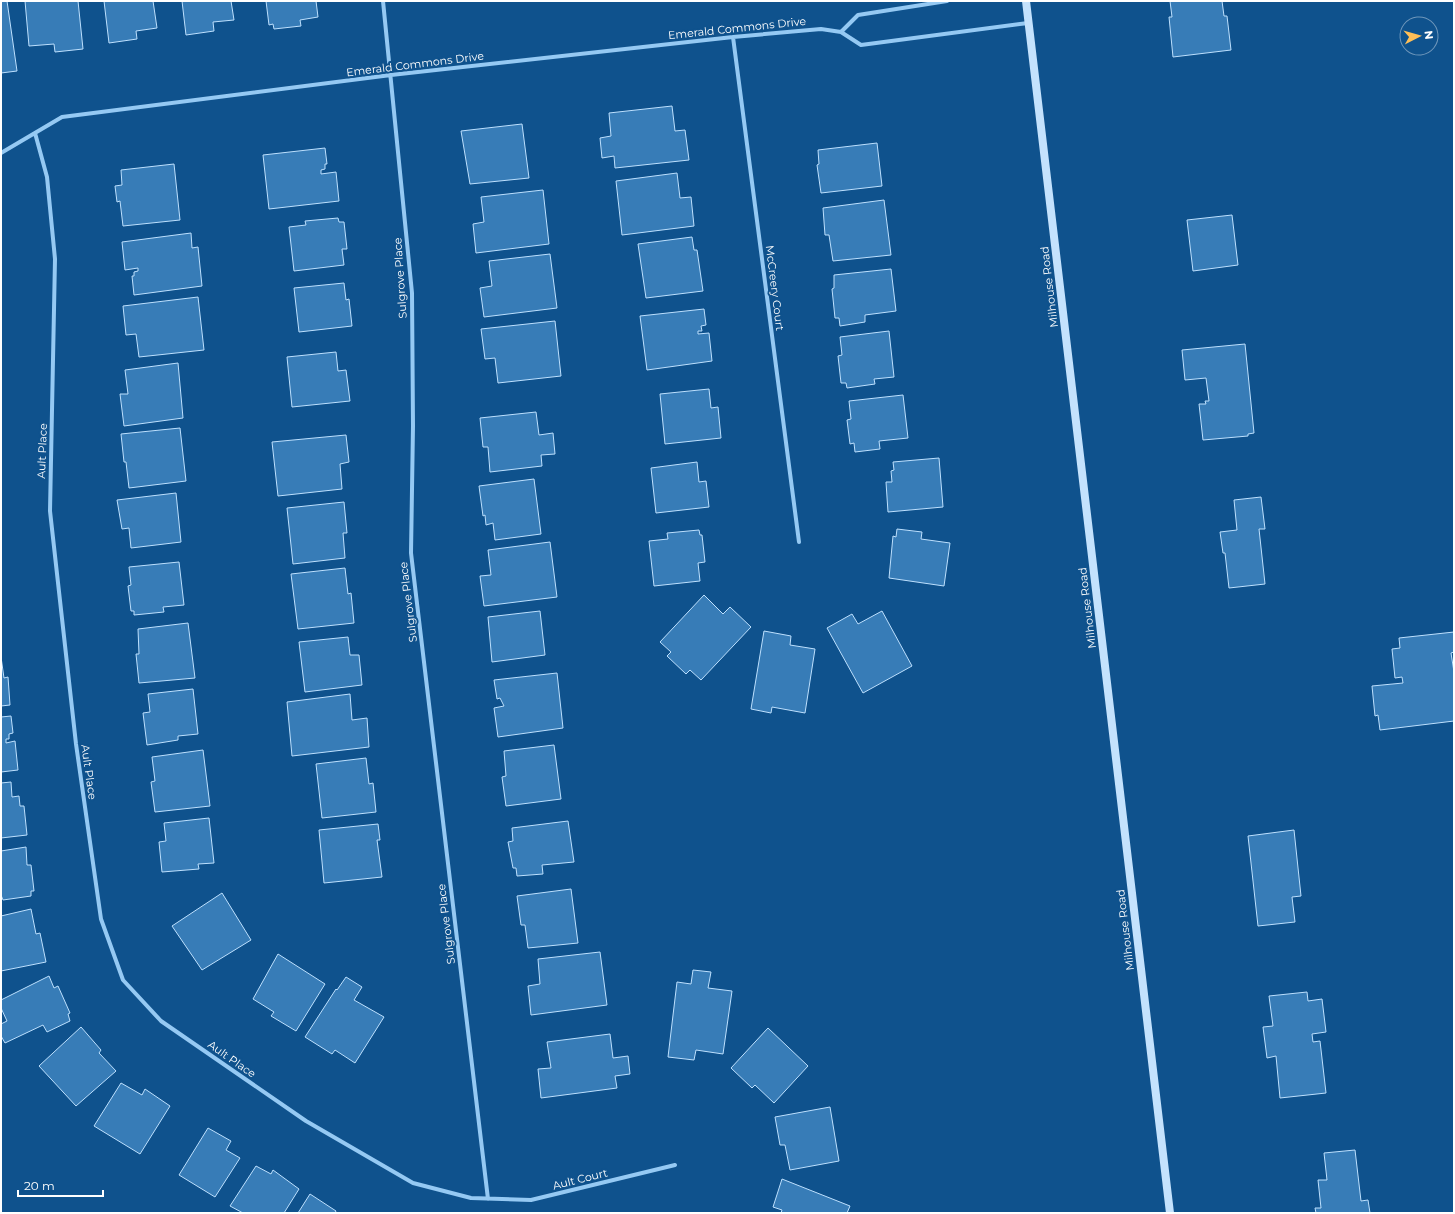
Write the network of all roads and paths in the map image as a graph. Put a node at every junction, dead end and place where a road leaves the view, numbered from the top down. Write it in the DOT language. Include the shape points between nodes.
graph roads {
  1 [pos="383,1"];
  2 [pos="947,1"];
  3 [pos="1026,1"];
  4 [pos="1028,23"];
  5 [pos="841,32"];
  6 [pos="733,37"];
  7 [pos="391,75"];
  8 [pos="35,133"];
  9 [pos="1,153"];
  10 [pos="799,542"];
  11 [pos="675,1165"];
  12 [pos="488,1199"];
  13 [pos="1170,1213"];
  1 -- 7 [label="street, Sulgrove Place"];
  2 -- 5 [label="street" via="858,15"];
  3 -- 4 [label="street, Milhouse Road"];
  4 -- 5 [label="street" via="861,45"];
  4 -- 13 [label="street, Milhouse Road"];
  5 -- 6 [label="street, Emerald Commons Drive" via="821,29"];
  6 -- 7 [label="street, Emerald Commons Drive"];
  6 -- 10 [label="street, McCreery Court"];
  7 -- 8 [label="street, Emerald Commons Drive" via="62,117"];
  7 -- 12 [label="street, Sulgrove Place" via="412,293 411,553"];
  8 -- 9 [label="street, Emerald Commons Drive"];
  8 -- 12 [label="street, Ault Place" via="47,177 55,259 50,519 76,744 101,919 123,980 162,1021 306,1121 413,1183 471,1198"];
  11 -- 12 [label="street, Ault Court" via="531,1200"];
}
